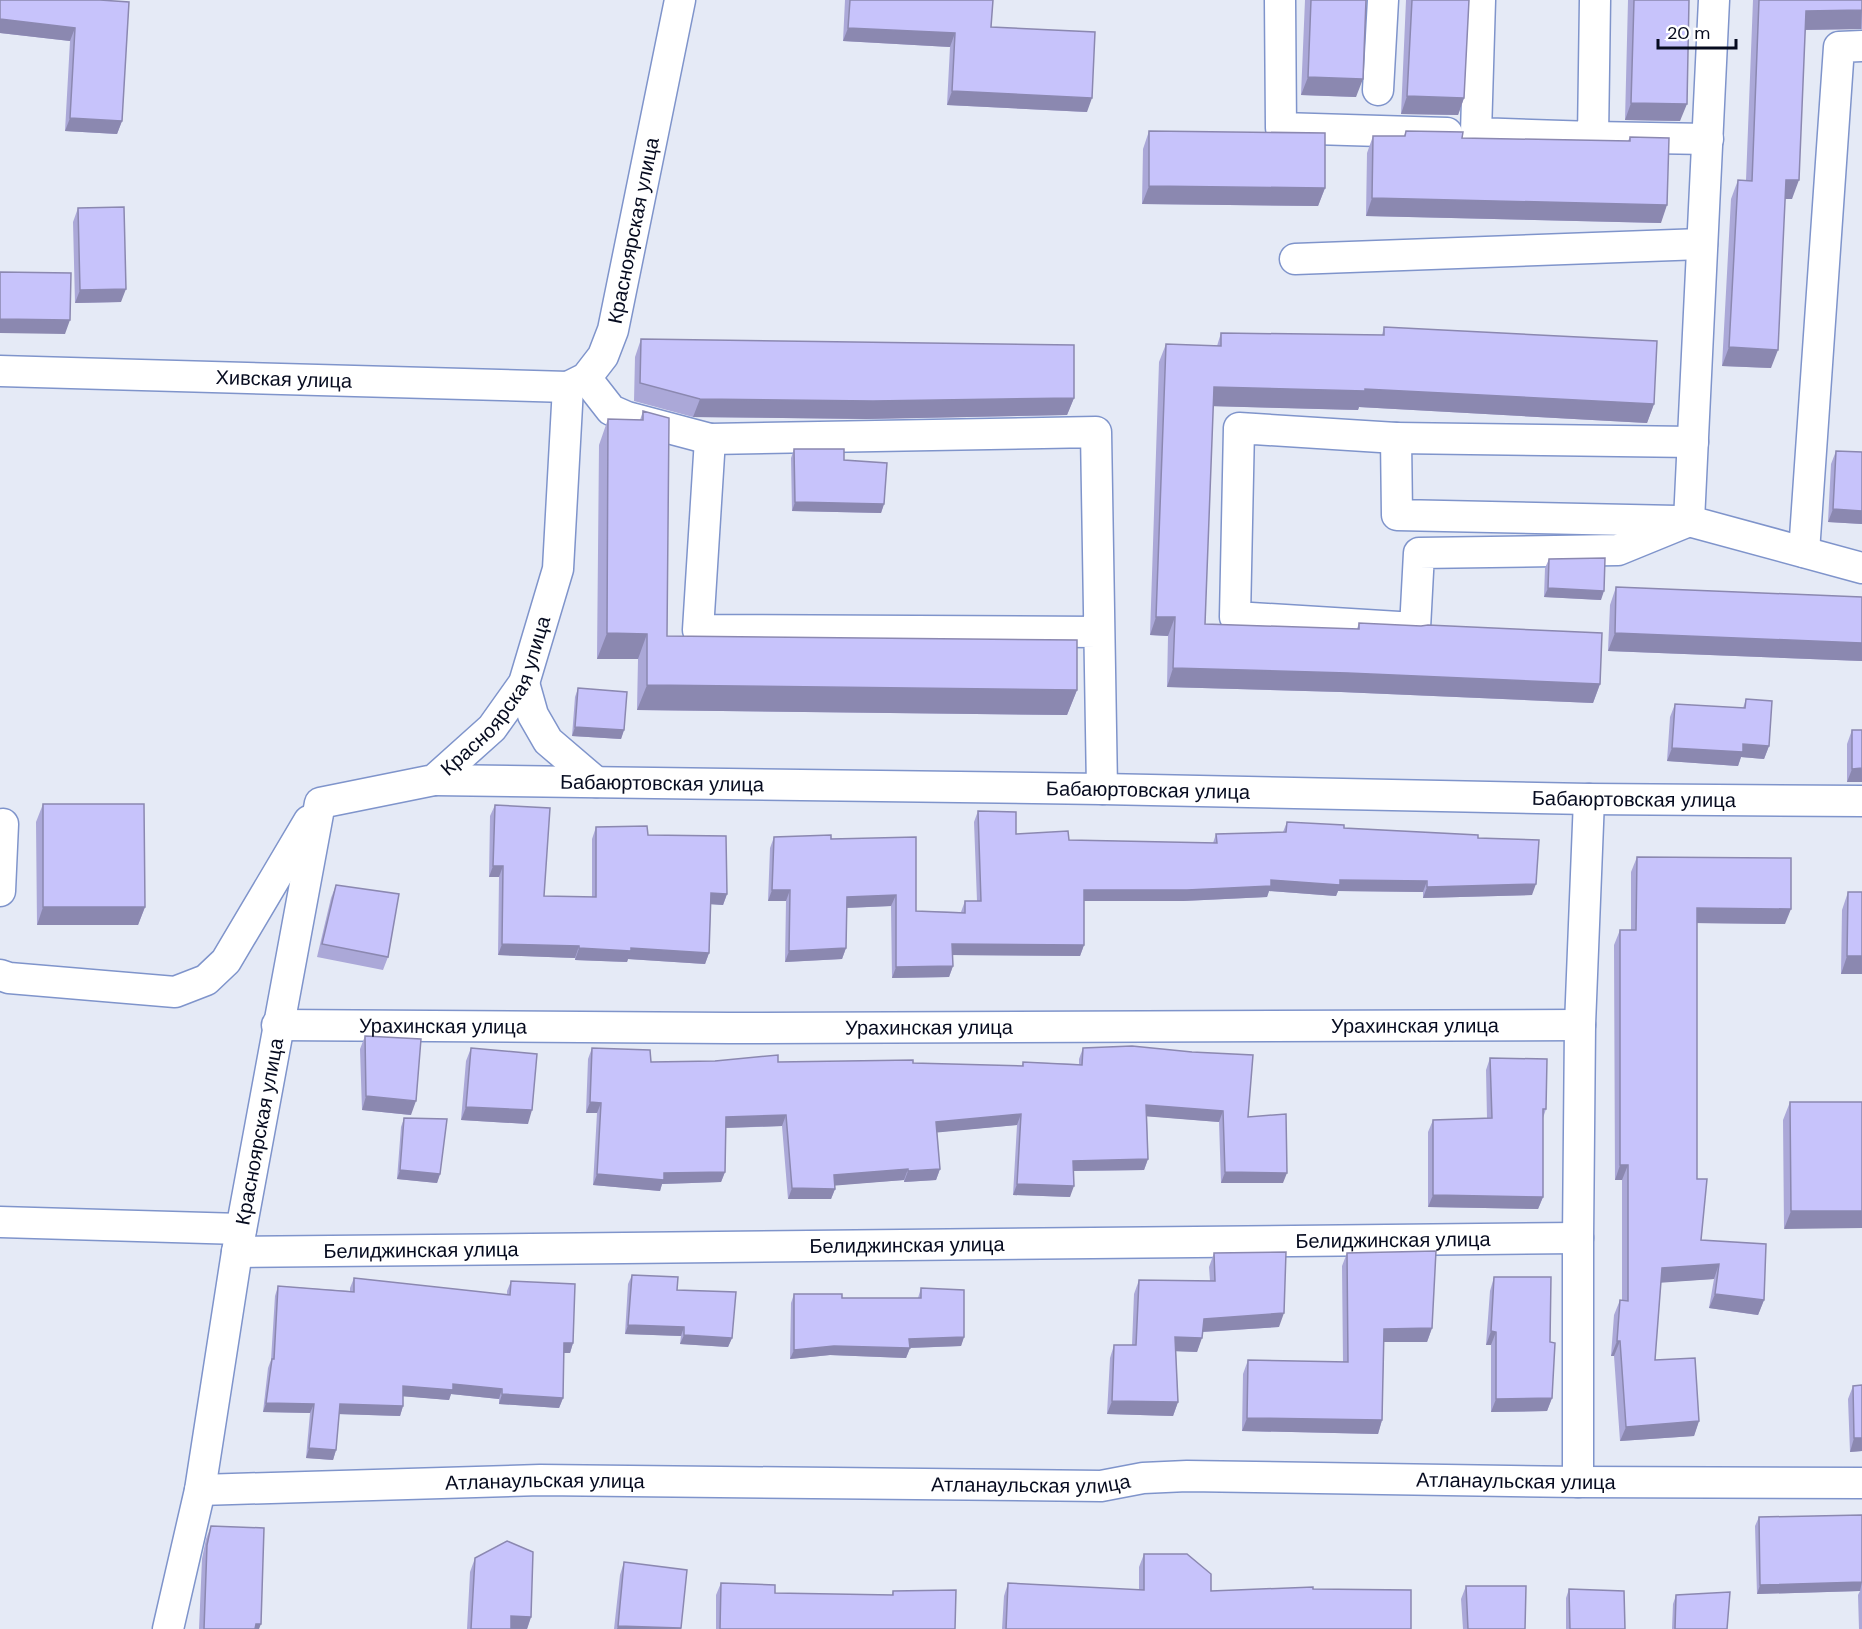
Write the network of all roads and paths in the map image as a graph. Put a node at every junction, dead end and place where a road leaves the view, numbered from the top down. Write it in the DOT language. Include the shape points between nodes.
graph roads {
  1 [pos="1280,0"];
  2 [pos="1383,0"];
  3 [pos="1480,0"];
  4 [pos="1595,0"];
  5 [pos="1714,0"];
  6 [pos="671,1"];
  7 [pos="1862,46"];
  8 [pos="1378,90"];
  9 [pos="1476,133"];
  10 [pos="1593,137"];
  11 [pos="1708,139"];
  12 [pos="1702,244"];
  13 [pos="1295,259"];
  14 [pos="0,371"];
  15 [pos="577,382"];
  16 [pos="1396,438"];
  17 [pos="710,439"];
  18 [pos="1693,442"];
  19 [pos="1689,521"];
  20 [pos="1804,552"];
  21 [pos="1862,568"];
  22 [pos="1099,632"];
  23 [pos="524,683"];
  24 [pos="434,780"];
  25 [pos="596,782"];
  26 [pos="1102,789"];
  27 [pos="1588,799"];
  28 [pos="1862,801"];
  29 [pos="320,803"];
  30 [pos="3,824"];
  31 [pos="0,891"];
  32 [pos="0,975"];
  33 [pos="277,1025"];
  34 [pos="1580,1025"];
  35 [pos="0,1222"];
  36 [pos="1578,1238"];
  37 [pos="239,1241"];
  38 [pos="1578,1482"];
  39 [pos="1862,1483"];
  40 [pos="200,1490"];
  41 [pos="168,1629"];
  1 -- 9 [label="street" via="1281,128"];
  2 -- 8 [label="street"];
  3 -- 9 [label="street"];
  4 -- 10 [label="street"];
  5 -- 11 [label="street"];
  6 -- 15 [label="street, Красноярская улица" via="613,330 603,356"];
  7 -- 20 [label="street" via="1839,47"];
  9 -- 10 [label="street"];
  10 -- 11 [label="street"];
  11 -- 12 [label="street"];
  12 -- 13 [label="street"];
  12 -- 18 [label="street"];
  14 -- 15 [label="street, Хивская улица"];
  15 -- 17 [label="street" via="611,410 627,417"];
  15 -- 23 [label="street, Красноярская улица" via="558,569"];
  16 -- 18 [label="street"];
  16 -- 19 [label="street" via="1396,515"];
  16 -- 19 [label="street" via="1239,428 1235,617 1415,628 1419,553 1618,550"];
  17 -- 22 [label="street" via="1096,432"];
  17 -- 22 [label="street" via="698,630"];
  18 -- 19 [label="street"];
  19 -- 20 [label="street"];
  20 -- 21 [label="street"];
  22 -- 26 [label="street"];
  23 -- 24 [label="street, Красноярская улица" via="492,728"];
  23 -- 25 [label="street" via="533,715 548,741"];
  24 -- 25 [label="street, Бабаюртовская улица"];
  24 -- 29 [label="street, Красноярская улица"];
  25 -- 26 [label="street, Бабаюртовская улица"];
  26 -- 27 [label="street, Бабаюртовская улица"];
  27 -- 28 [label="street, Бабаюртовская улица"];
  27 -- 34 [label="street"];
  29 -- 32 [label="street" via="226,961 206,980 175,992"];
  29 -- 33 [label="street, Красноярская улица"];
  30 -- 31 [label="street"];
  33 -- 34 [label="street, Урахинская улица"];
  33 -- 37 [label="street, Красноярская улица"];
  34 -- 36 [label="street"];
  35 -- 37 [label="street, Белиджинская улица"];
  36 -- 37 [label="street, Белиджинская улица"];
  36 -- 38 [label="street"];
  37 -- 40 [label="street, Красноярская улица"];
  38 -- 39 [label="street, Атланаульская улица"];
  38 -- 40 [label="street, Атланаульская улица" via="1187,1476 1143,1478 1101,1486 540,1480"];
  40 -- 41 [label="street, Красноярская улица"];
}
